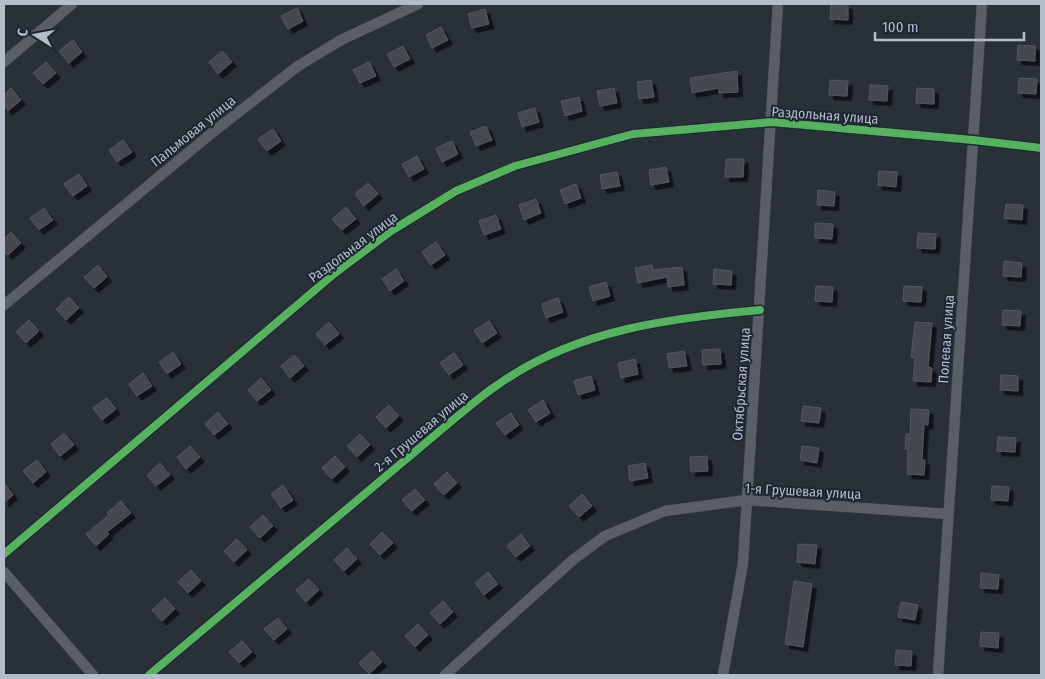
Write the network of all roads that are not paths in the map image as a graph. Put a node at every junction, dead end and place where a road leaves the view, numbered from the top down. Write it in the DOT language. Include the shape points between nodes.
graph roads {
  1 [pos="72,4"];
  2 [pos="418,4"];
  3 [pos="778,4"];
  4 [pos="982,4"];
  5 [pos="4,62"];
  6 [pos="772,122"];
  7 [pos="973,140"];
  8 [pos="1041,148"];
  9 [pos="4,306"];
  10 [pos="760,310"];
  11 [pos="747,500"];
  12 [pos="948,514"];
  13 [pos="4,554"];
  14 [pos="4,572"];
  15 [pos="93,675"];
  16 [pos="149,675"];
  17 [pos="445,675"];
  18 [pos="723,675"];
  19 [pos="938,675"];
  1 -- 5 [label="street"];
  2 -- 9 [label="street, Пальмовая улица" via="341,40 298,66 212,132"];
  3 -- 6 [label="street, Октябрьская улица"];
  4 -- 7 [label="street, Полевая улица"];
  6 -- 7 [label="street, Раздольная улица"];
  6 -- 10 [label="street, Октябрьская улица"];
  6 -- 13 [label="street, Раздольная улица" via="633,134 514,166 456,191 391,231 335,273"];
  7 -- 8 [label="street, Раздольная улица"];
  7 -- 12 [label="street, Полевая улица"];
  10 -- 11 [label="street, Октябрьская улица"];
  10 -- 16 [label="street, 2-я Грушевая улица" via="648,324 601,336 565,349 500,383"];
  11 -- 12 [label="street, 1-я Грушевая улица"];
  11 -- 17 [label="street, 1-я Грушевая улица" via="665,511 605,536 574,559"];
  11 -- 18 [label="street, Октябрьская улица" via="743,563"];
  12 -- 19 [label="street, Полевая улица"];
  14 -- 15 [label="street"];
}
